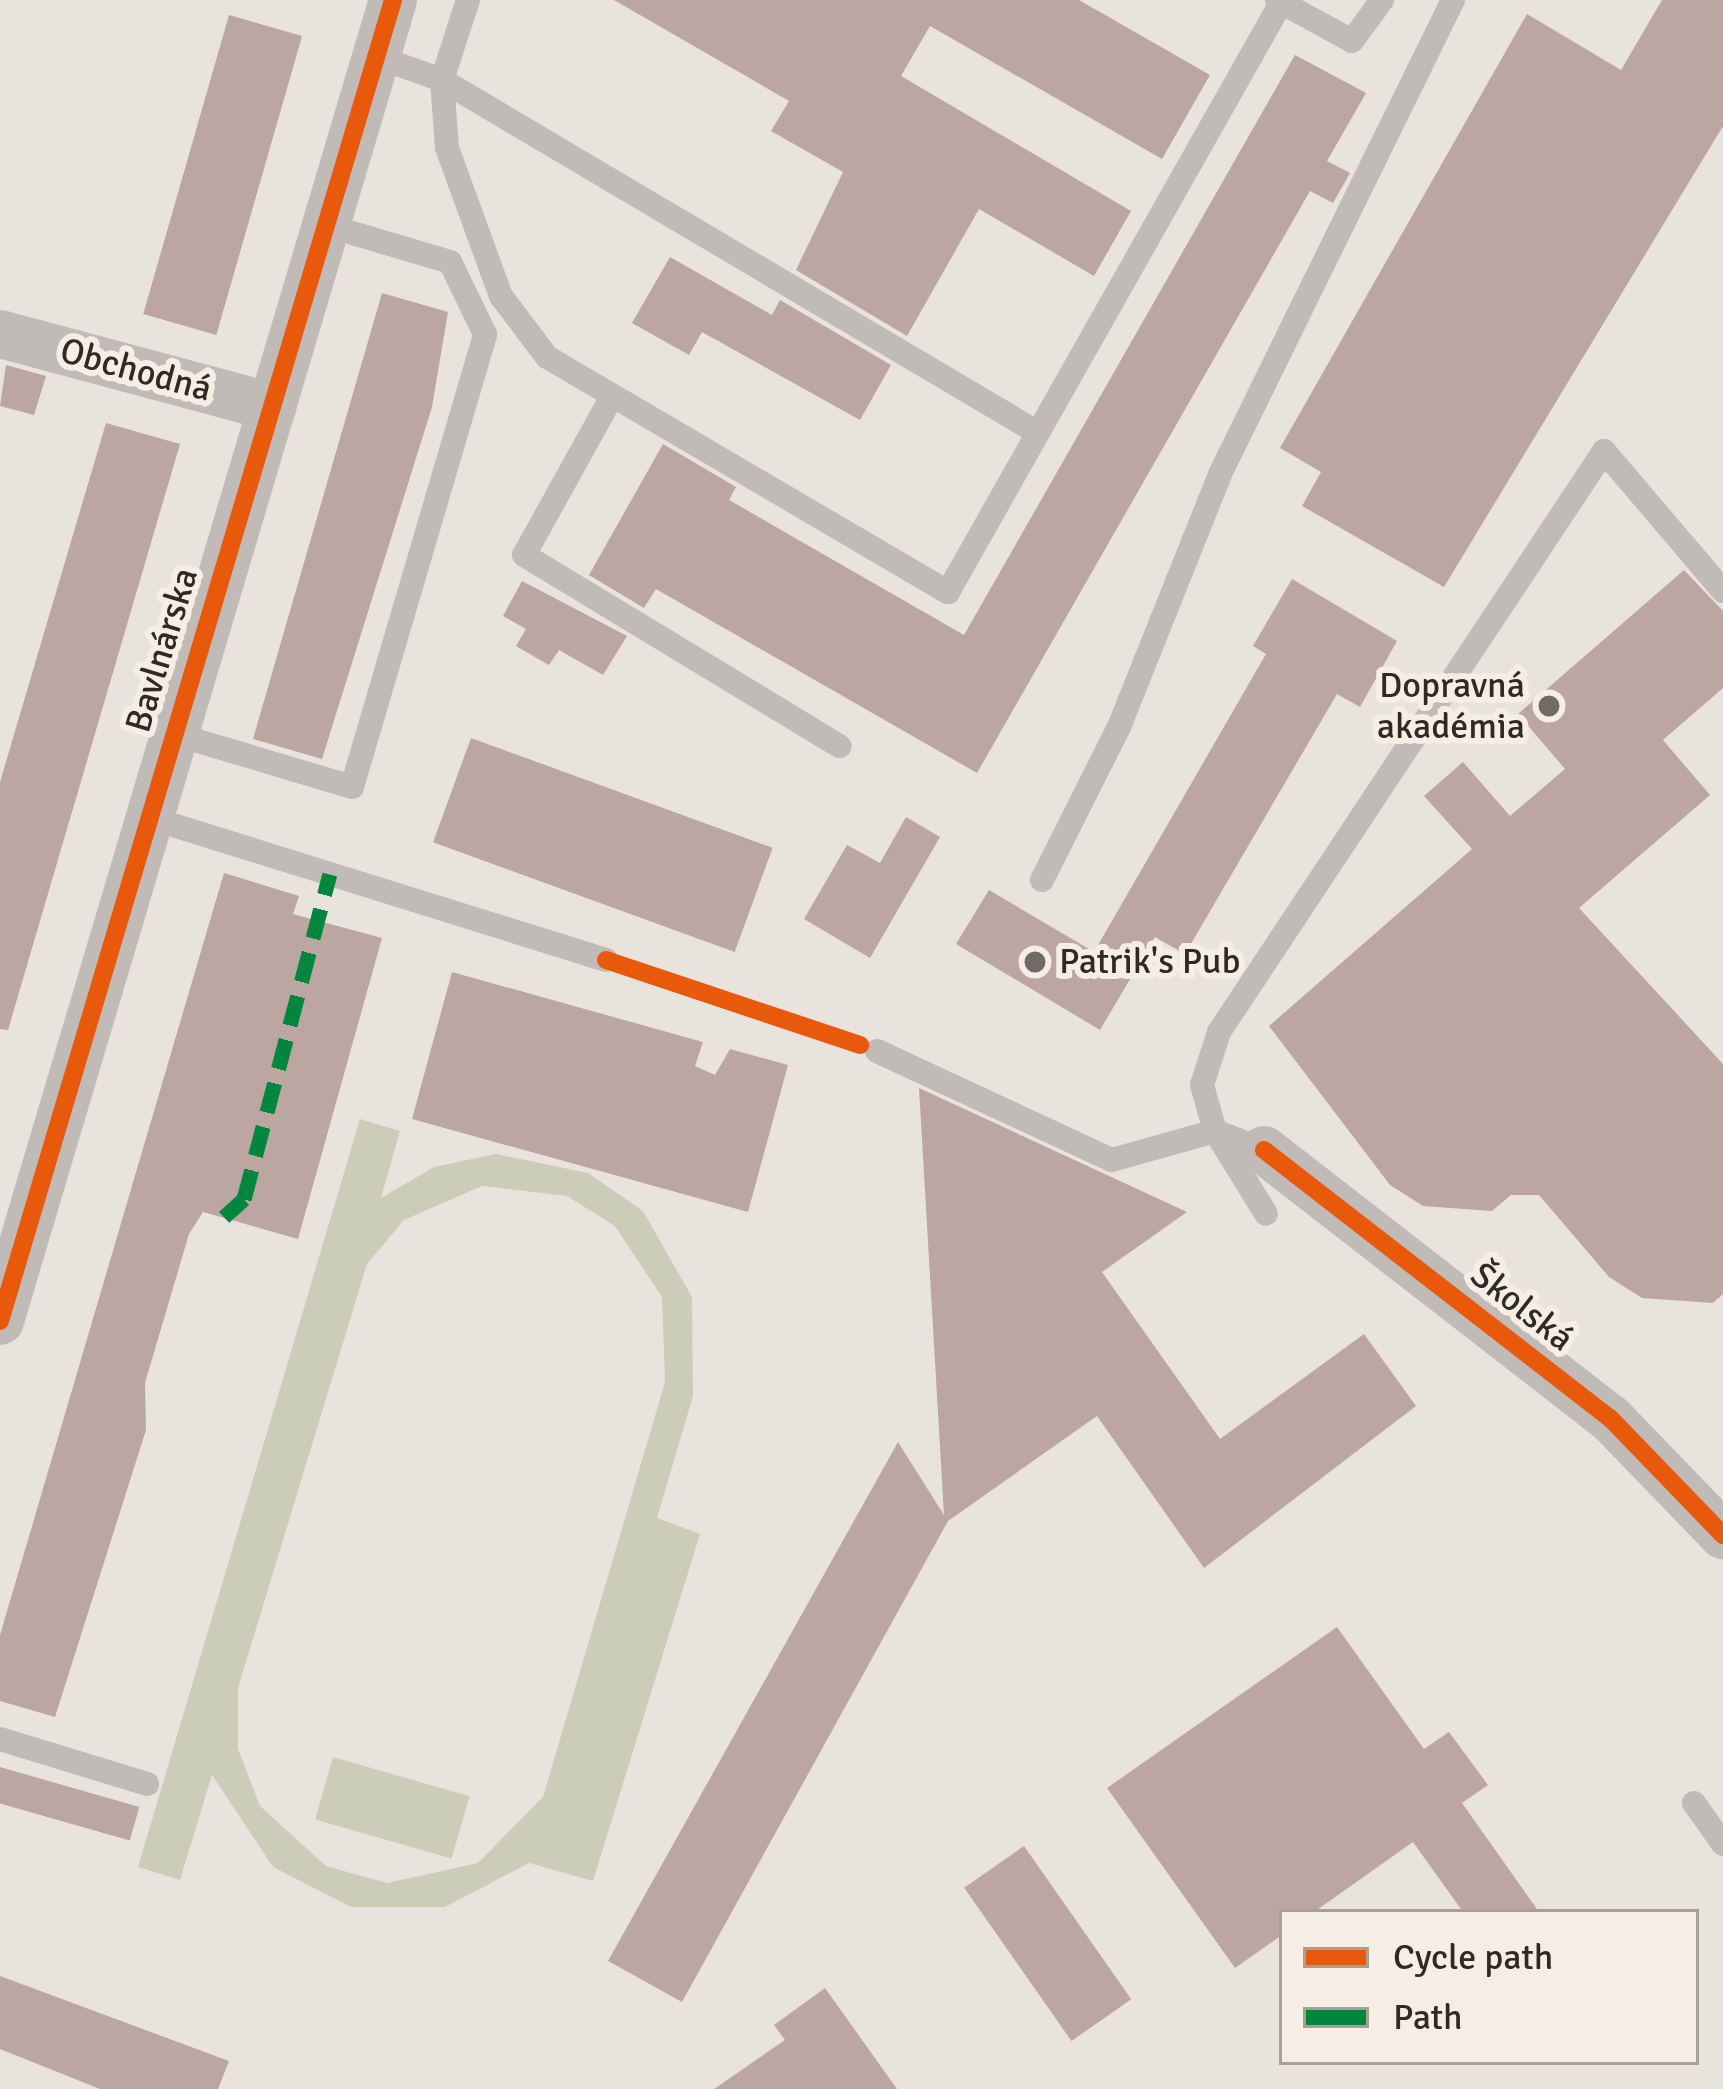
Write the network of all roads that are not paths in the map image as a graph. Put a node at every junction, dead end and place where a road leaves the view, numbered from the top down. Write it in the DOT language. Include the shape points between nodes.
graph roads {
  1 [pos="393,0"];
  2 [pos="468,0"];
  3 [pos="1382,0"];
  4 [pos="1453,0"];
  5 [pos="1279,1"];
  6 [pos="375,56"];
  7 [pos="442,80"];
  8 [pos="326,225"];
  9 [pos="0,334"];
  10 [pos="610,400"];
  11 [pos="272,407"];
  12 [pos="1033,430"];
  13 [pos="1723,591"];
  14 [pos="171,733"];
  15 [pos="840,746"];
  16 [pos="145,816"];
  17 [pos="1042,880"];
  18 [pos="606,960"];
  19 [pos="878,1052"];
  20 [pos="1215,1131"];
  21 [pos="1264,1150"];
  22 [pos="1266,1214"];
  23 [pos="0,1321"];
  24 [pos="1722,1530"];
  25 [pos="0,1739"];
  26 [pos="146,1784"];
  27 [pos="1694,1803"];
  28 [pos="1723,1844"];
  1 -- 6 [label="street, Bavlnárska"];
  2 -- 7 [label="lane"];
  3 -- 5 [label="lane" via="1352,41"];
  4 -- 17 [label="lane" via="1220,474 1119,727"];
  5 -- 12 [label="lane"];
  6 -- 7 [label="lane"];
  6 -- 8 [label="street, Bavlnárska"];
  7 -- 10 [label="lane" via="447,148 501,296 547,357"];
  7 -- 12 [label="lane"];
  8 -- 11 [label="street, Bavlnárska"];
  8 -- 14 [label="lane" via="450,262 484,334 352,788"];
  9 -- 11 [label="street, Obchodná"];
  10 -- 12 [label="lane" via="948,592"];
  10 -- 15 [label="lane" via="524,555"];
  11 -- 14 [label="street, Bavlnárska"];
  13 -- 20 [label="lane" via="1604,451 1219,1032 1202,1085"];
  14 -- 16 [label="street, Bavlnárska"];
  16 -- 18 [label="lane"];
  16 -- 23 [label="street, Bavlnárska"];
  19 -- 20 [label="lane" via="1112,1160"];
  20 -- 21 [label="lane"];
  20 -- 22 [label="lane"];
  21 -- 24 [label="street, Školská" via="1610,1418"];
  25 -- 26 [label="lane"];
  27 -- 28 [label="lane"];
}
